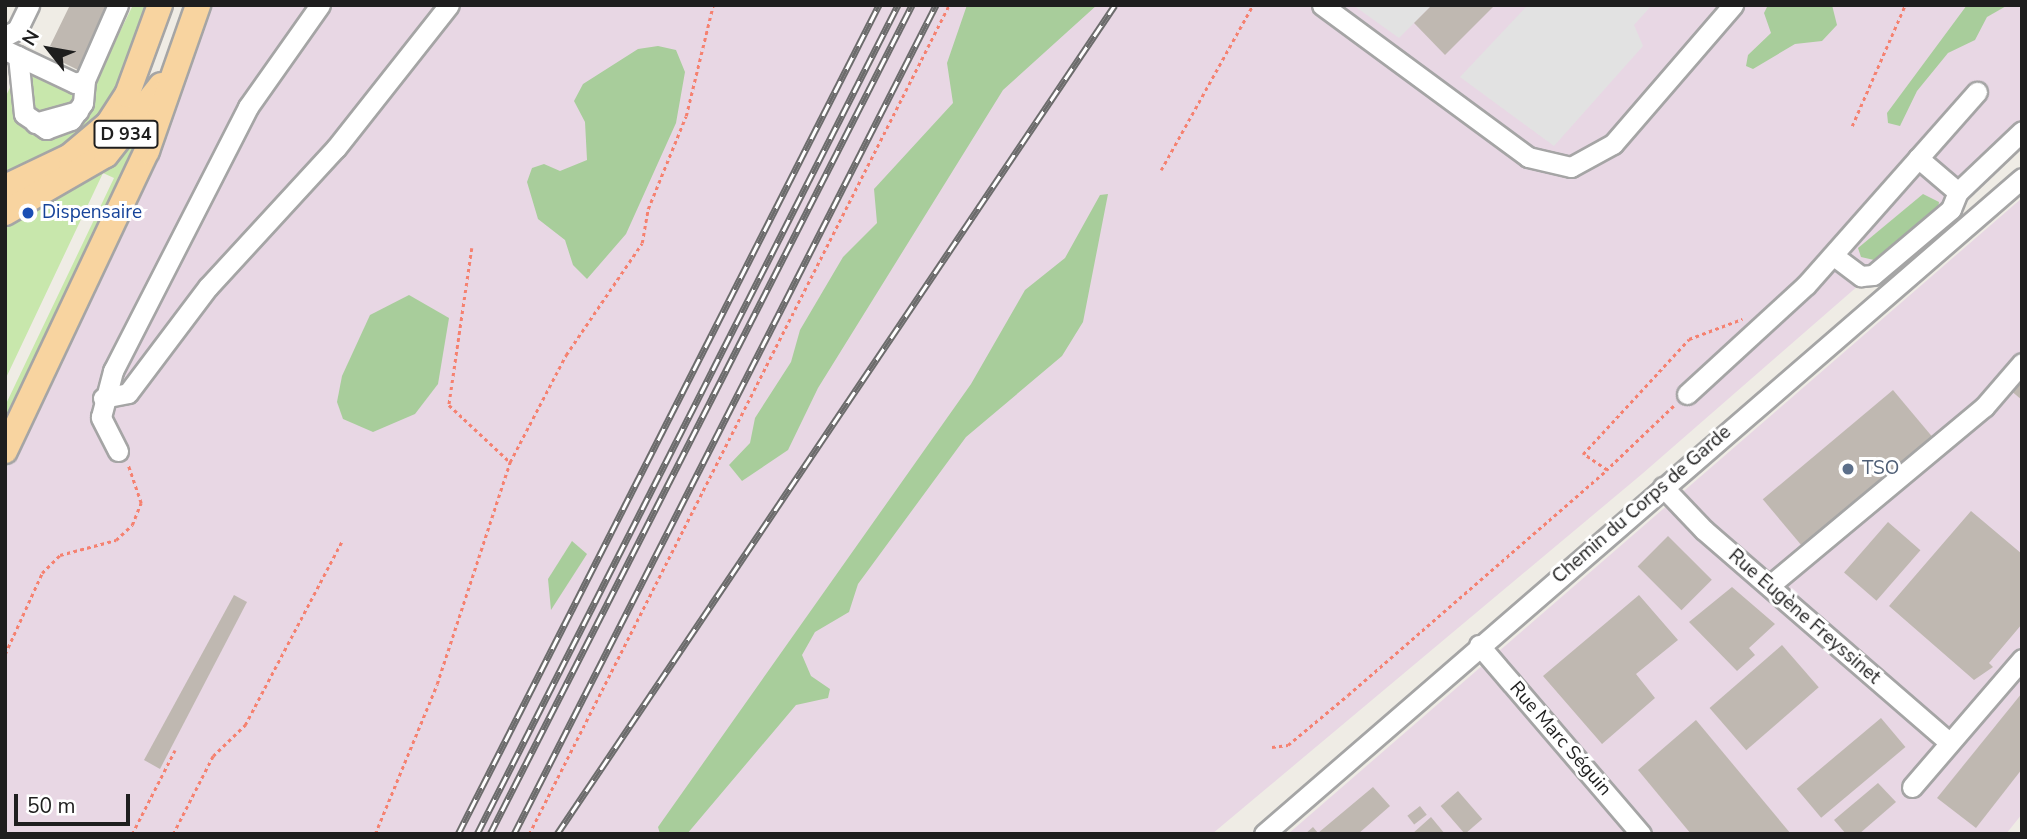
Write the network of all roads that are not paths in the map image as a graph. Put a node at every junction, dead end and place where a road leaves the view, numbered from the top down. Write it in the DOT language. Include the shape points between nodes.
graph roads {
  1 [pos="29,5"];
  2 [pos="118,5"];
  3 [pos="160,5"];
  4 [pos="189,5"];
  5 [pos="198,5"];
  6 [pos="320,5"];
  7 [pos="449,5"];
  8 [pos="1322,5"];
  9 [pos="1733,5"];
  10 [pos="5,36"];
  11 [pos="11,53"];
  12 [pos="85,80"];
  13 [pos="1977,92"];
  14 [pos="2022,131"];
  15 [pos="1919,158"];
  16 [pos="2022,178"];
  17 [pos="5,187"];
  18 [pos="1958,192"];
  19 [pos="5,213"];
  20 [pos="1833,256"];
  21 [pos="2022,363"];
  22 [pos="1687,394"];
  23 [pos="103,398"];
  24 [pos="5,452"];
  25 [pos="118,452"];
  26 [pos="1663,487"];
  27 [pos="1769,586"];
  28 [pos="1479,645"];
  29 [pos="2022,659"];
  30 [pos="1949,742"];
  31 [pos="1913,787"];
  32 [pos="1268,832"];
  33 [pos="1641,834"];
  1 -- 10 [label="street" via="18,30"];
  2 -- 12 [label="street"];
  3 -- 17 [label="main road, D 934" via="127,95 107,124 70,156"];
  4 -- 19 [label="main road, D 934" via="160,88 122,140 90,167"];
  5 -- 24 [label="main road, D 934" via="146,151"];
  6 -- 23 [label="street" via="248,107"];
  7 -- 23 [label="street" via="336,148 208,287 128,393"];
  8 -- 9 [label="street" via="1528,157 1571,167 1613,144"];
  11 -- 12 [label="street" via="75,83"];
  11 -- 12 [label="street" via="21,106 35,123 53,129 78,111"];
  13 -- 15 [label="street"];
  14 -- 18 [label="street"];
  15 -- 18 [label="street"];
  15 -- 20 [label="street"];
  16 -- 26 [label="street, Chemin du Corps de Garde"];
  18 -- 20 [label="street" via="1951,209 1873,275 1861,276"];
  20 -- 22 [label="street"];
  21 -- 27 [label="street" via="1984,407"];
  23 -- 25 [label="street" via="106,436"];
  26 -- 27 [label="street, Rue Eugène Freyssinet"];
  26 -- 28 [label="street, Chemin du Corps de Garde"];
  27 -- 30 [label="street, Rue Eugène Freyssinet"];
  28 -- 32 [label="street, Chemin du Corps de Garde"];
  28 -- 33 [label="street, Rue Marc Séguin"];
  29 -- 30 [label="street"];
  30 -- 31 [label="street"];
}
